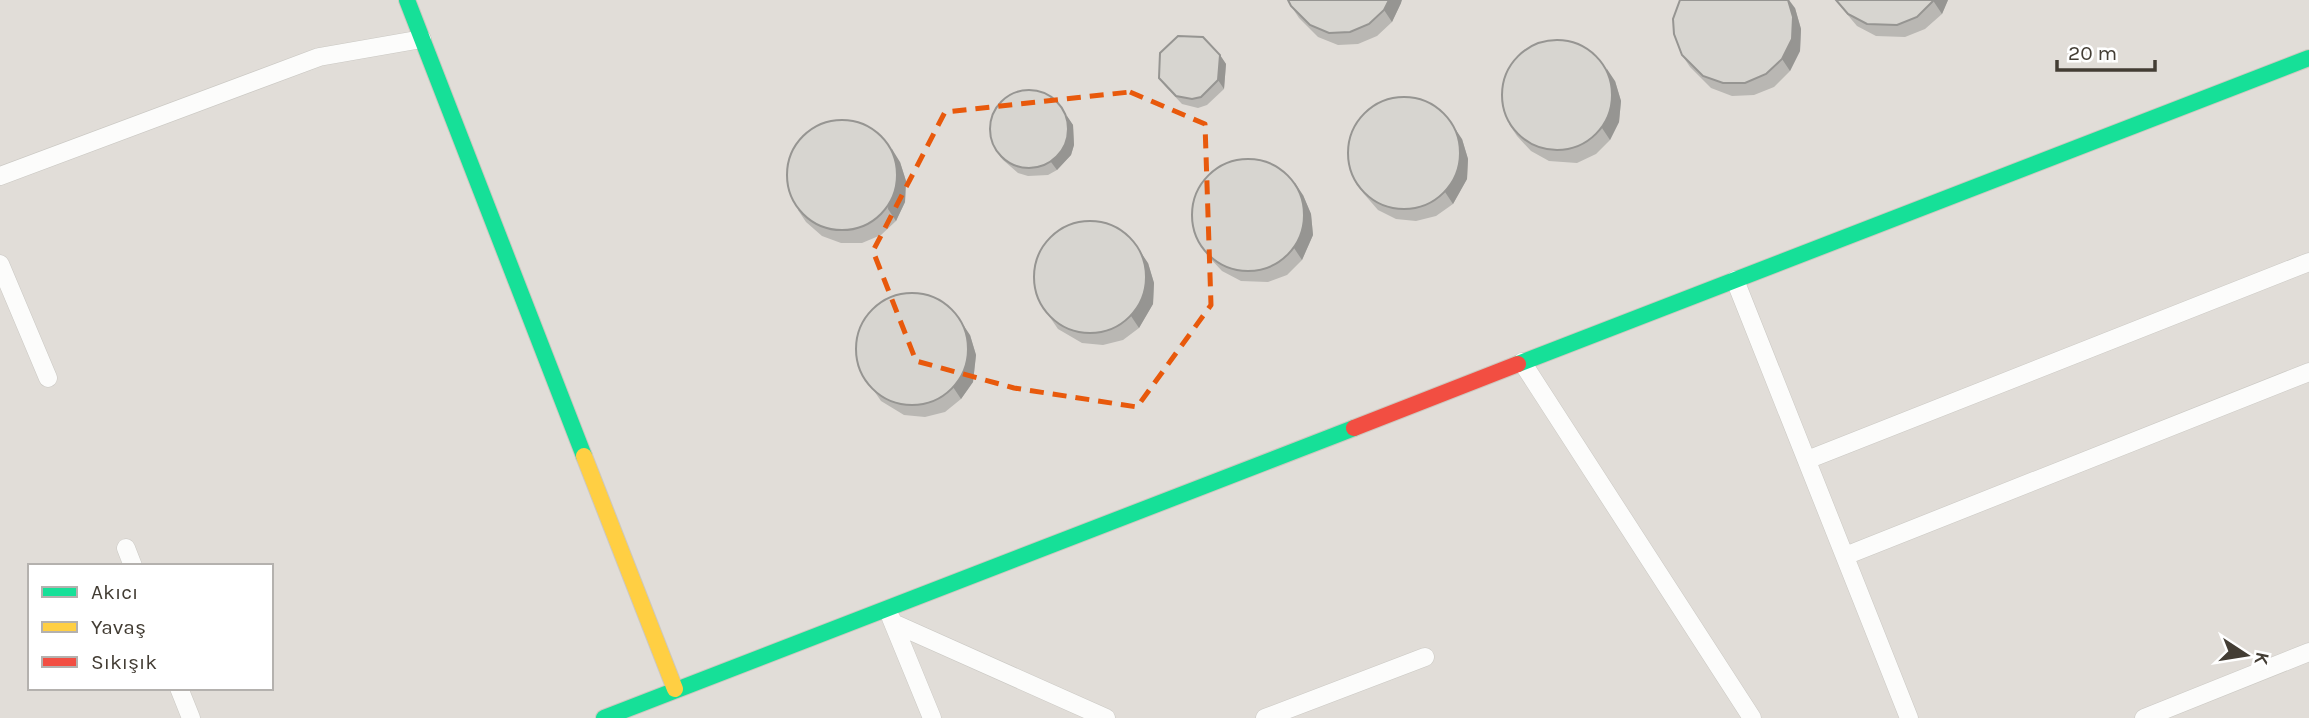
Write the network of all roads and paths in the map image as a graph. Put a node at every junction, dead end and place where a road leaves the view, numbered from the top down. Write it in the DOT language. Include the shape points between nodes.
graph roads {
  1 [pos="407,0"];
  2 [pos="422,39"];
  3 [pos="2309,58"];
  4 [pos="0,176"];
  5 [pos="2309,262"];
  6 [pos="0,264"];
  7 [pos="1735,280"];
  8 [pos="1522,362"];
  9 [pos="2309,372"];
  10 [pos="48,378"];
  11 [pos="1807,460"];
  12 [pos="127,548"];
  13 [pos="1845,556"];
  14 [pos="132,564"];
  15 [pos="890,615"];
  16 [pos="2309,652"];
  17 [pos="1425,657"];
  18 [pos="676,689"];
  19 [pos="180,690"];
  20 [pos="191,718"];
  21 [pos="604,718"];
  22 [pos="932,718"];
  23 [pos="1106,718"];
  24 [pos="1265,718"];
  25 [pos="1752,718"];
  26 [pos="1909,718"];
  27 [pos="2144,718"];
  1 -- 2 [label="street"];
  2 -- 4 [label="lane" via="319,57"];
  2 -- 18 [label="street"];
  3 -- 7 [label="street"];
  5 -- 11 [label="lane"];
  6 -- 10 [label="lane"];
  7 -- 8 [label="street"];
  7 -- 11 [label="lane"];
  8 -- 15 [label="street"];
  8 -- 25 [label="lane"];
  9 -- 13 [label="lane"];
  11 -- 13 [label="lane"];
  12 -- 14 [label="lane"];
  13 -- 26 [label="lane"];
  15 -- 18 [label="street"];
  15 -- 22 [label="lane"];
  15 -- 23 [label="lane"];
  16 -- 27 [label="lane"];
  17 -- 24 [label="lane"];
  18 -- 21 [label="street"];
  19 -- 20 [label="lane"];
}
